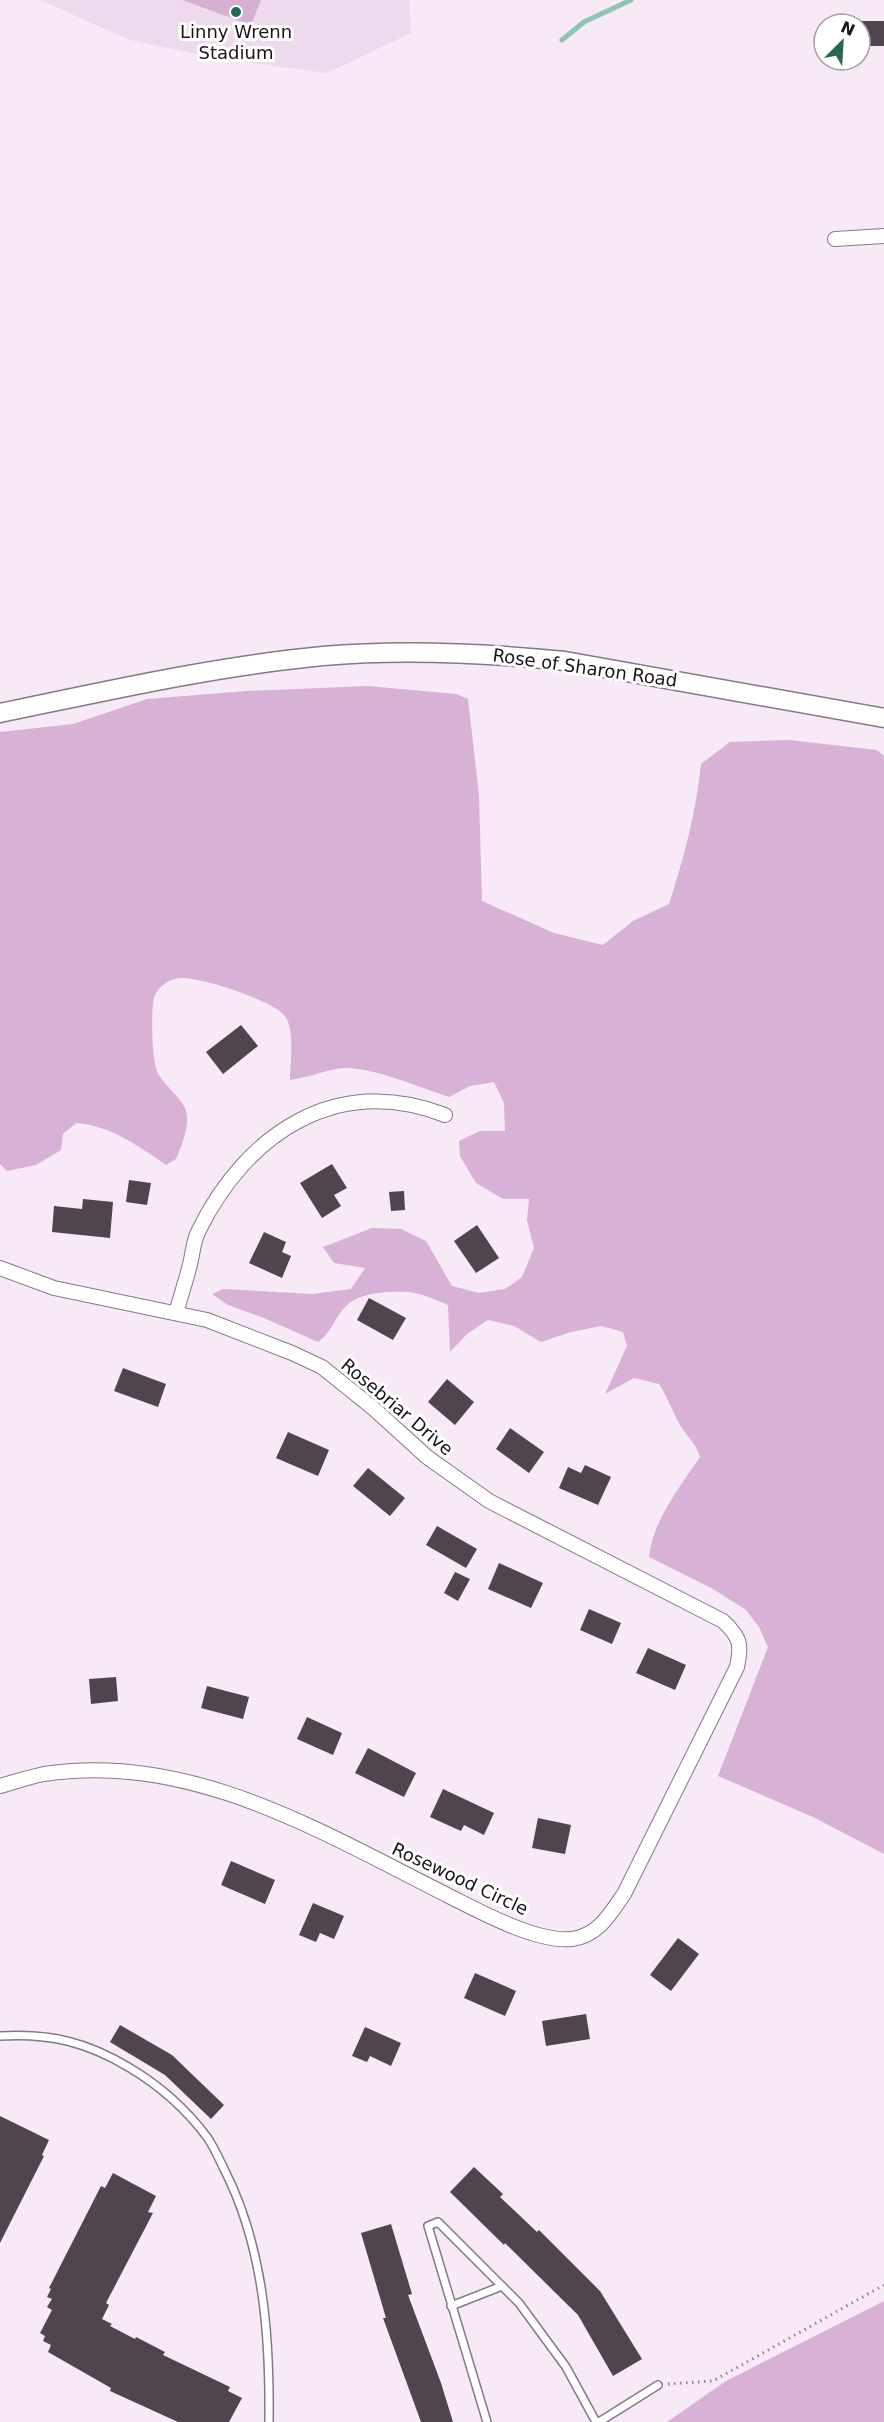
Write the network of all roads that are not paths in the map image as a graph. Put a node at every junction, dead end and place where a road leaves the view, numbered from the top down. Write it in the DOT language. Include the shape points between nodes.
graph roads {
  1 [pos="884,236"];
  2 [pos="835,239"];
  3 [pos="0,713"];
  4 [pos="884,718"];
  5 [pos="445,1115"];
  6 [pos="0,1268"];
  7 [pos="176,1313"];
  8 [pos="739,1642"];
  9 [pos="0,1786"];
  10 [pos="0,2036"];
  11 [pos="502,2286"];
  12 [pos="452,2306"];
  13 [pos="658,2385"];
  14 [pos="269,2422"];
  15 [pos="487,2422"];
  16 [pos="597,2422"];
  1 -- 2 [label="street"];
  3 -- 4 [label="street, Rose of Sharon Road" via="262,664 323,656 424,652 565,662"];
  5 -- 7 [label="street" via="421,1106 374,1101 321,1110 298,1119 248,1159 219,1196 194,1242"];
  6 -- 7 [label="street, Rosebriar Drive" via="54,1288"];
  7 -- 8 [label="street, Rosebriar Drive" via="237,1331 322,1367 467,1487 512,1515 723,1621"];
  8 -- 9 [label="street, Rosewood Circle" via="736,1666 624,1894 597,1929 578,1937 551,1938 486,1915 310,1827 249,1800 202,1785 161,1775 73,1771 42,1774"];
  10 -- 14 [label="lane" via="74,2041 110,2056 146,2078 184,2109 209,2139 233,2187 249,2234 262,2295 270,2360"];
  11 -- 12 [label="lane"];
  11 -- 12 [label="lane" via="438,2222 428,2226"];
  11 -- 16 [label="lane" via="566,2367"];
  12 -- 15 [label="lane"];
  13 -- 16 [label="lane"];
}
